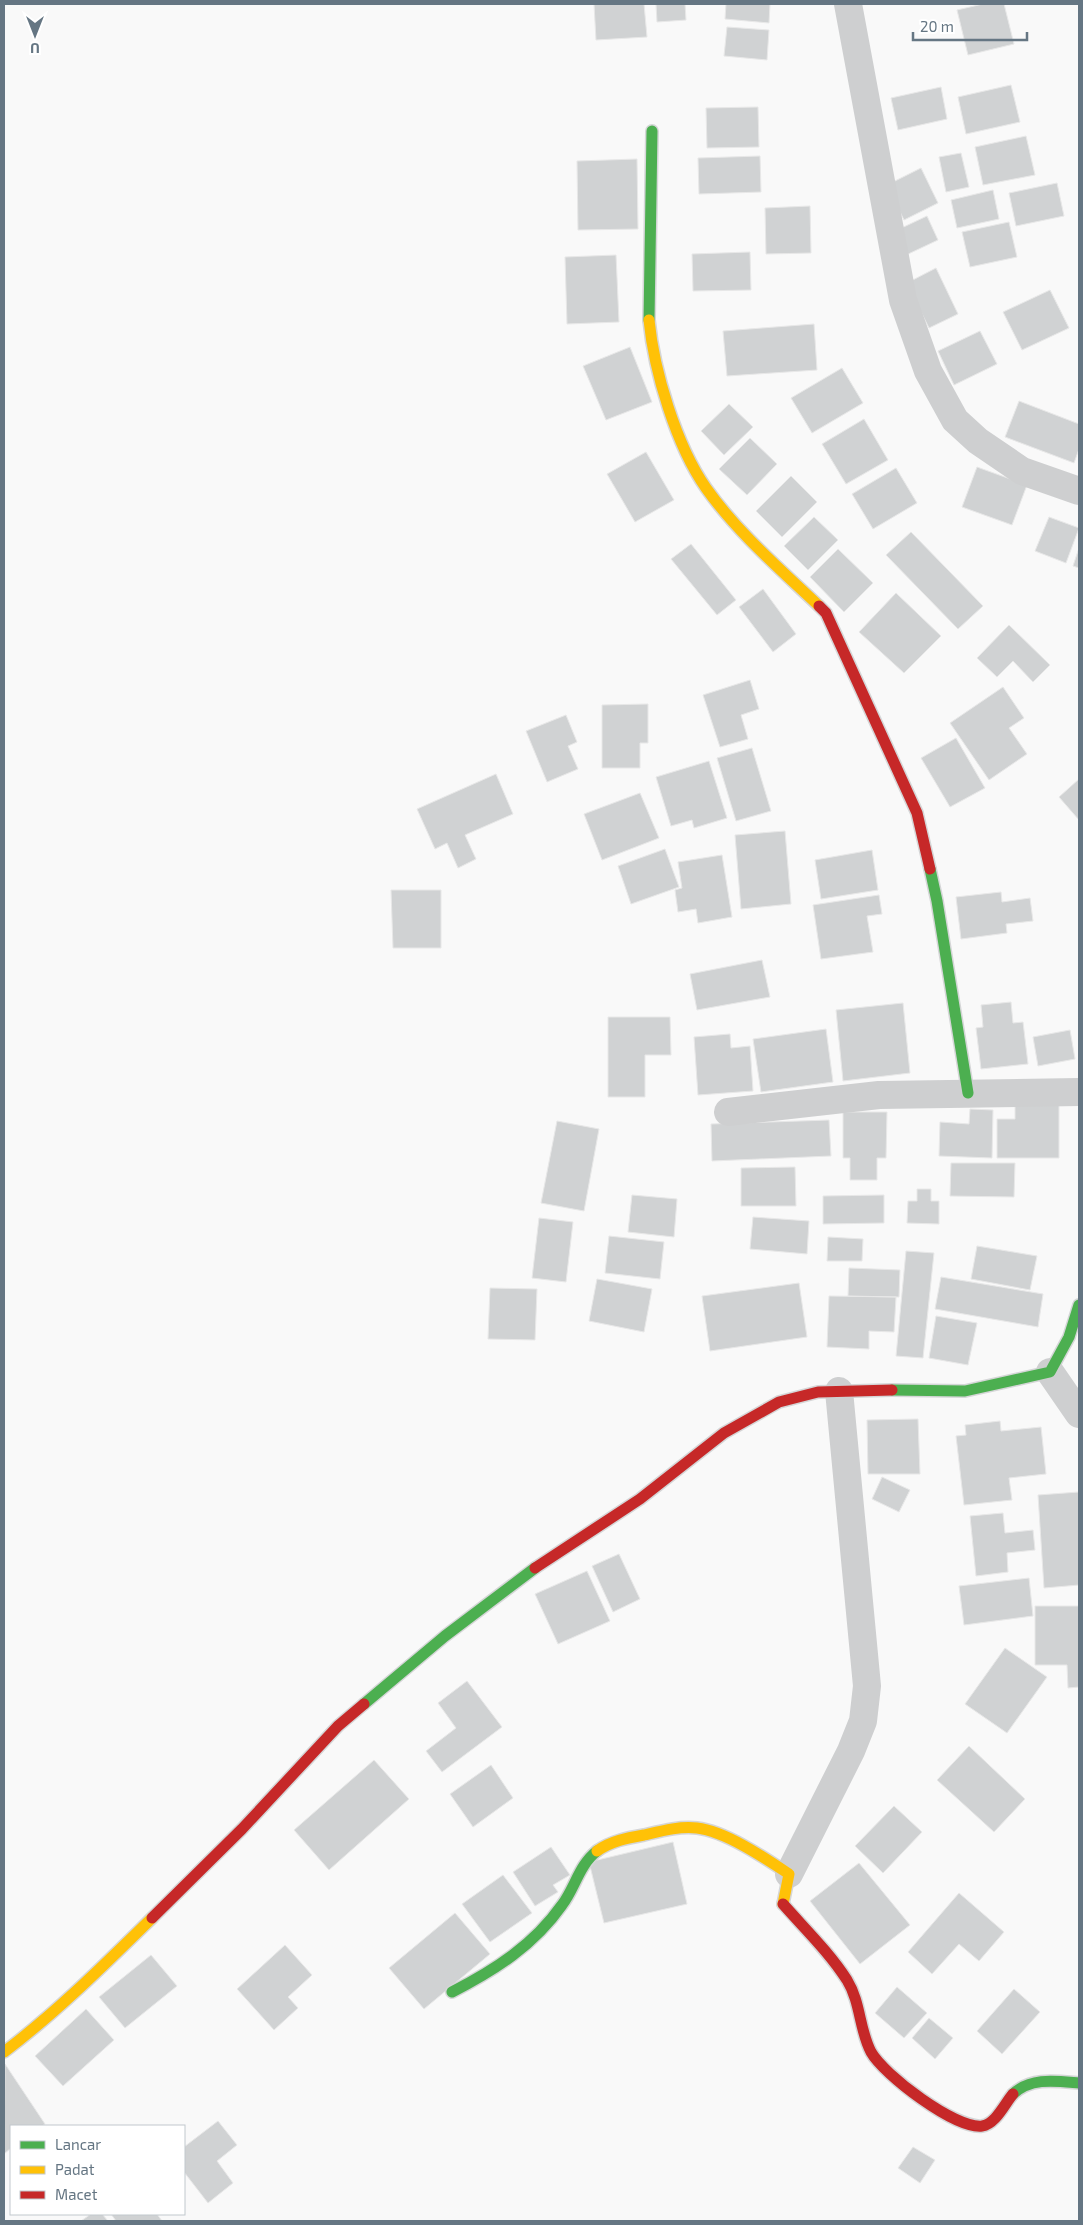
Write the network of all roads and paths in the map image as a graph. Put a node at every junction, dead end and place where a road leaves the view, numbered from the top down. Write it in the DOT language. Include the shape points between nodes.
graph roads {
  1 [pos="848,4"];
  2 [pos="652,131"];
  3 [pos="1079,492"];
  4 [pos="1079,1092"];
  5 [pos="968,1093"];
  6 [pos="728,1112"];
  7 [pos="1079,1305"];
  8 [pos="1050,1372"];
  9 [pos="839,1391"];
  10 [pos="1079,1414"];
  11 [pos="790,1874"];
  12 [pos="452,1992"];
  13 [pos="4,2052"];
  14 [pos="1079,2083"];
  1 -- 3 [label="street" via="903,300 928,371 955,420 978,441 1022,470"];
  2 -- 5 [label="street" via="649,321 656,368 686,453 706,488 746,536 826,613 917,813 937,901"];
  4 -- 5 [label="street"];
  5 -- 6 [label="street" via="879,1095"];
  7 -- 8 [label="street" via="1069,1337"];
  8 -- 9 [label="street" via="964,1391"];
  8 -- 10 [label="street"];
  9 -- 11 [label="street" via="867,1686 863,1721 851,1751"];
  9 -- 13 [label="street" via="818,1392 779,1402 724,1433 640,1499 524,1576 445,1636 338,1726 242,1829 98,1971"];
  11 -- 12 [label="street" via="704,1829 666,1829 624,1839 599,1849 583,1866 564,1902 525,1948"];
  11 -- 14 [label="street" via="782,1902 820,1946 853,1992 861,2011 865,2040 880,2065 913,2093 969,2126 984,2126 994,2119 1014,2092 1026,2085"];
}
